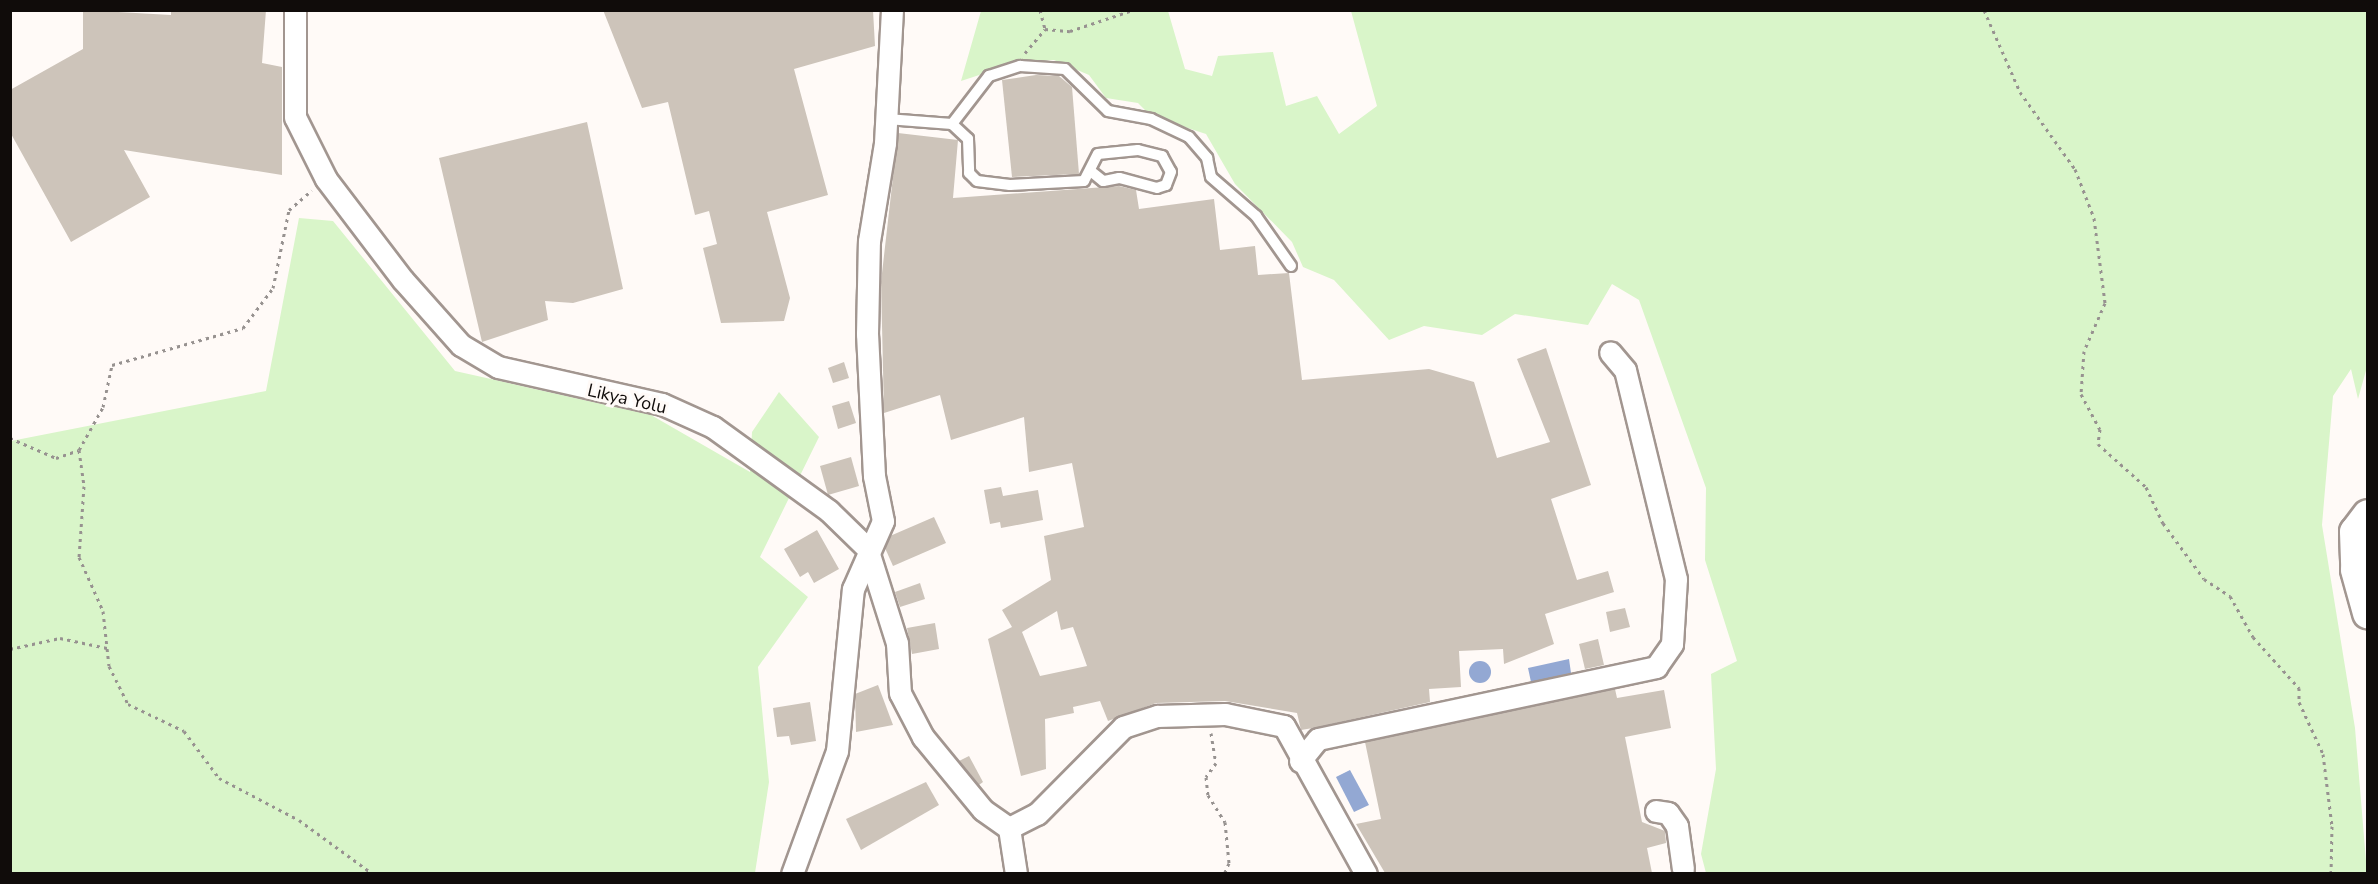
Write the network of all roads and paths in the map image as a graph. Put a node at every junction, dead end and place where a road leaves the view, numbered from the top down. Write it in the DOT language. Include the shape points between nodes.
graph roads {
  1 [pos="295,10"];
  2 [pos="892,10"];
  3 [pos="1040,10"];
  4 [pos="1133,10"];
  5 [pos="1984,10"];
  6 [pos="1045,29"];
  7 [pos="1020,66"];
  8 [pos="887,119"];
  9 [pos="952,124"];
  10 [pos="1093,173"];
  11 [pos="326,179"];
  12 [pos="1291,266"];
  13 [pos="1610,352"];
  14 [pos="10,438"];
  15 [pos="79,450"];
  16 [pos="2367,515"];
  17 [pos="867,548"];
  18 [pos="2367,612"];
  19 [pos="107,648"];
  20 [pos="10,649"];
  21 [pos="1203,715"];
  22 [pos="1300,761"];
  23 [pos="1656,811"];
  24 [pos="1009,828"];
  25 [pos="1678,870"];
  26 [pos="373,873"];
  27 [pos="792,873"];
  28 [pos="1016,873"];
  29 [pos="1224,873"];
  30 [pos="1366,873"];
  31 [pos="2331,873"];
  1 -- 11 [label="street, Likya Yolu" via="295,117"];
  2 -- 8 [label="street"];
  3 -- 6 [label="path"];
  4 -- 6 [label="path" via="1070,32"];
  5 -- 31 [label="path" via="2020,92 2075,169 2094,218 2104,303 2084,351 2081,394 2100,429 2098,444 2146,488 2163,523 2204,579 2230,596 2253,637 2300,688 2302,711 2323,754 2332,826"];
  6 -- 7 [label="path" via="1027,46"];
  7 -- 9 [label="lane" via="989,76"];
  7 -- 12 [label="lane" via="1065,69 1108,111 1151,119 1189,137 1208,158 1211,177 1256,216"];
  8 -- 9 [label="lane"];
  8 -- 17 [label="street" via="869,241 867,334 874,477 883,521"];
  9 -- 10 [label="lane" via="968,139 969,173 977,181 1010,186 1074,181"];
  10 -- 10 [label="lane" via="1091,163 1098,154 1138,150 1162,156 1171,172 1166,185 1157,188 1119,178 1104,181"];
  11 -- 15 [label="path" via="289,210 273,288 243,328 112,365 103,407"];
  11 -- 17 [label="street, Likya Yolu" via="403,280 461,345 498,367 662,404 713,427 830,511"];
  13 -- 22 [label="street" via="1625,370 1676,579 1672,644 1656,667 1318,739"];
  14 -- 15 [label="path" via="56,458"];
  15 -- 19 [label="path" via="84,486 79,557 103,611"];
  16 -- 18 [label="main road" via="2355,532 2356,570"];
  17 -- 24 [label="street" via="897,643 900,693 930,746 982,810"];
  17 -- 27 [label="street" via="853,589 837,751"];
  19 -- 20 [label="path" via="60,638"];
  19 -- 26 [label="path" via="109,666 128,704 183,731 219,778 299,820"];
  21 -- 22 [label="street" via="1284,726"];
  21 -- 24 [label="street" via="1157,716 1123,727 1037,814"];
  21 -- 29 [label="path" via="1217,745 1216,763 1206,777 1208,795 1225,822 1229,863"];
  22 -- 30 [label="street"];
  23 -- 25 [label="street" via="1668,813 1677,826"];
  24 -- 28 [label="street"];
}
